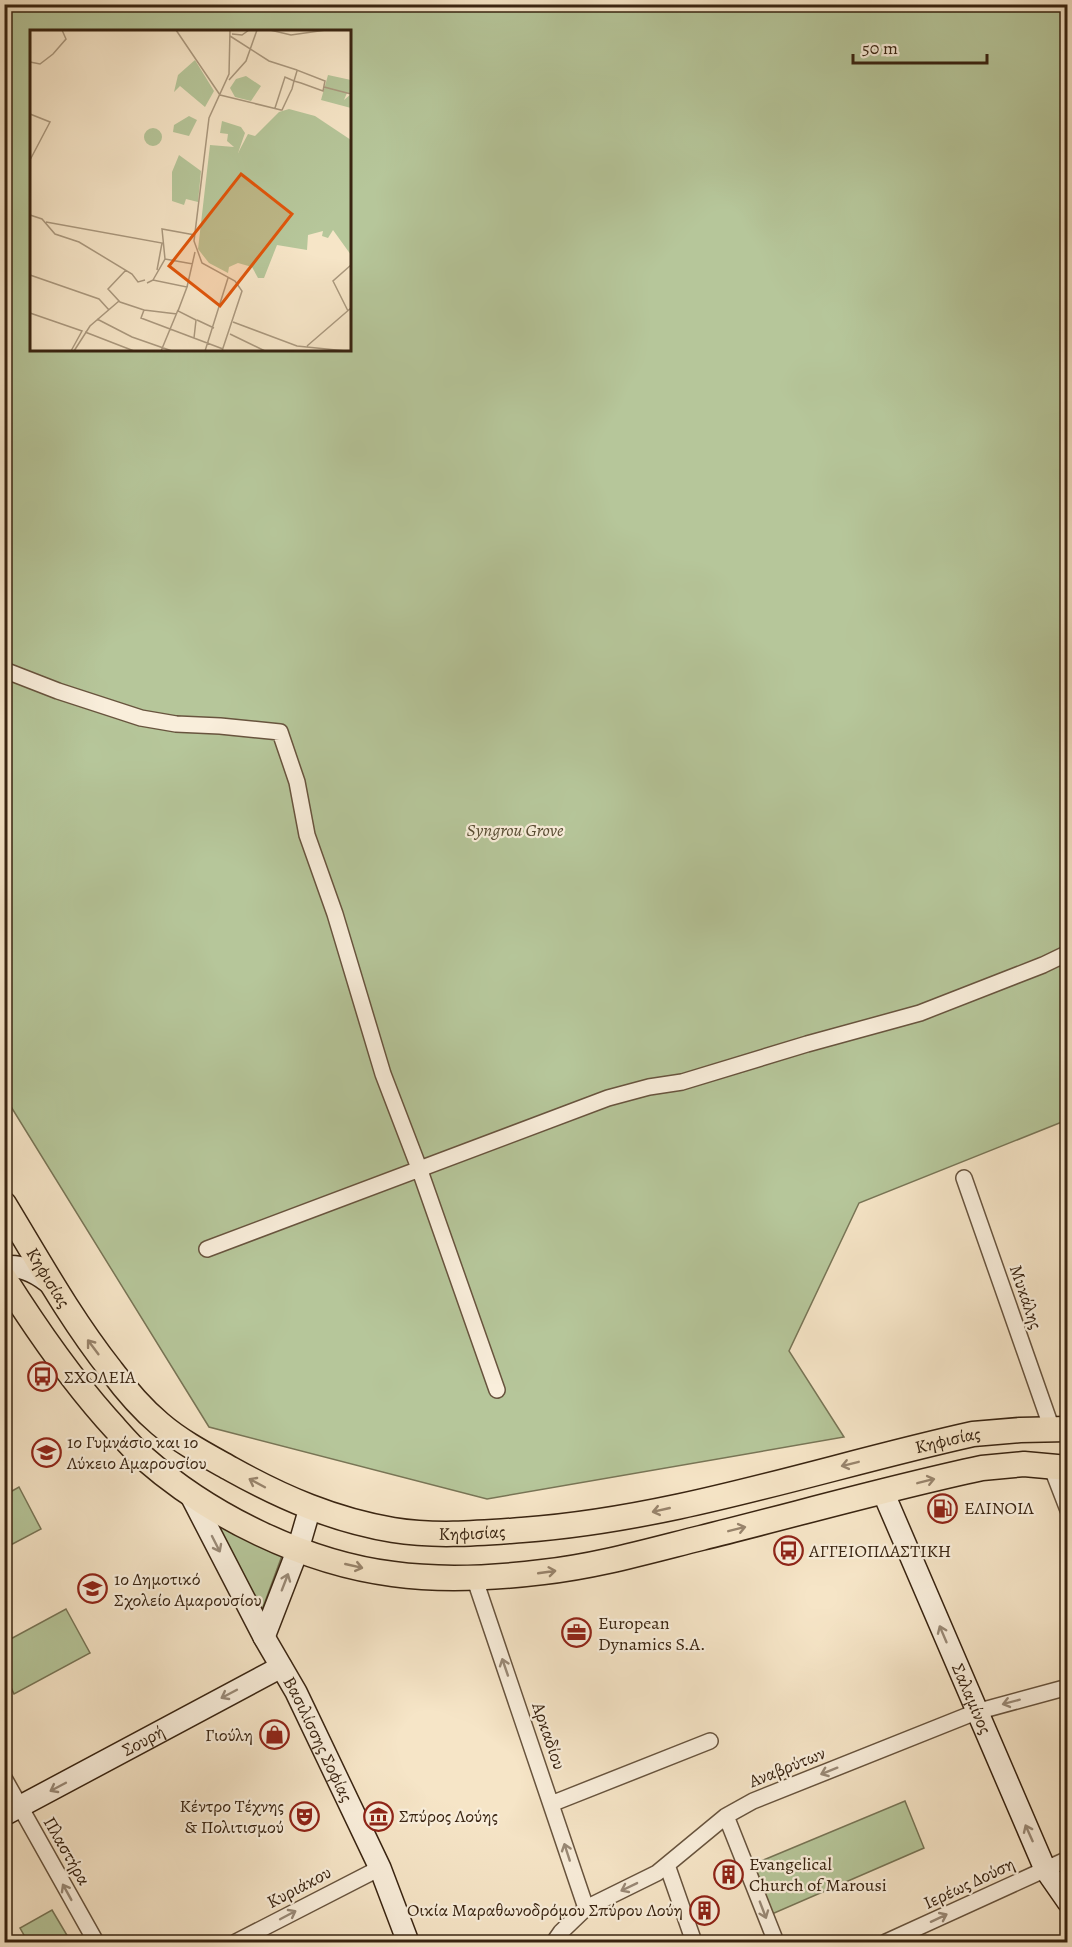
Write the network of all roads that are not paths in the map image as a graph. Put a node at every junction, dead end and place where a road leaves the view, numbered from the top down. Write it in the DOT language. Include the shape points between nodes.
graph roads {
  1 [pos="4,670"];
  2 [pos="1068,953"];
  3 [pos="419,1168"];
  4 [pos="964,1178"];
  5 [pos="4,1204"];
  6 [pos="207,1249"];
  7 [pos="4,1267"];
  8 [pos="4,1278"];
  9 [pos="53,1285"];
  10 [pos="497,1390"];
  11 [pos="1060,1429"];
  12 [pos="1059,1467"];
  13 [pos="189,1492"];
  14 [pos="884,1492"];
  15 [pos="310,1508"];
  16 [pos="1068,1510"];
  17 [pos="297,1550"];
  18 [pos="474,1577"];
  19 [pos="264,1637"];
  20 [pos="281,1667"];
  21 [pos="1068,1687"];
  22 [pos="976,1712"];
  23 [pos="710,1741"];
  24 [pos="4,1778"];
  25 [pos="551,1804"];
  26 [pos="12,1811"];
  27 [pos="726,1816"];
  28 [pos="1068,1859"];
  29 [pos="667,1865"];
  30 [pos="380,1868"];
  31 [pos="1045,1869"];
  32 [pos="1068,1902"];
  33 [pos="586,1908"];
  34 [pos="96,1942"];
  35 [pos="236,1942"];
  36 [pos="408,1942"];
  37 [pos="554,1942"];
  38 [pos="694,1942"];
  39 [pos="776,1942"];
  40 [pos="886,1942"];
  1 -- 3 [label="street" via="141,718 280,732 297,782 307,835 383,1074"];
  2 -- 3 [label="street" via="920,1013 682,1082 608,1098"];
  3 -- 6 [label="street"];
  3 -- 10 [label="street"];
  4 -- 11 [label="street, Μυκάλης"];
  5 -- 9 [label="main road, Κηφισίας"];
  7 -- 9 [label="street" via="30,1270"];
  8 -- 13 [label="main road, Κηφισίας" via="58,1359 102,1413 143,1458"];
  15 -- 9 [label="main road, Κηφισίας, one-way" via="248,1479 159,1423 88,1341"];
  11 -- 15 [label="main road, Κηφισίας, one-way" via="973,1434 650,1512 555,1528 460,1534 395,1530"];
  14 -- 12 [label="main road, Κηφισίας, one-way" via="982,1468 1024,1464"];
  12 -- 16 [label="street"];
  13 -- 17 [label="main road, Κηφισίας"];
  13 -- 19 [label="street, Βασιλίσσης Σοφίας, one-way"];
  18 -- 14 [label="main road, Κηφισίας, one-way" via="544,1572 625,1557"];
  22 -- 14 [label="street, Σαλαμίνος, one-way"];
  15 -- 17 [label="street"];
  17 -- 18 [label="main road, Κηφισίας, one-way" via="393,1574"];
  19 -- 17 [label="street, one-way"];
  25 -- 18 [label="street, Αρκαδίου, one-way"];
  19 -- 20 [label="street, Βασιλίσσης Σοφίας"];
  20 -- 26 [label="street, Σουρή, one-way"];
  20 -- 30 [label="street, Βασιλίσσης Σοφίας"];
  21 -- 22 [label="street, Αναβρύτων, one-way"];
  22 -- 27 [label="street, Αναβρύτων, one-way" via="753,1801"];
  31 -- 22 [label="street, Σαλαμίνος, one-way"];
  23 -- 25 [label="street"];
  24 -- 26 [label="street, Πλαστήρα"];
  33 -- 25 [label="street, Αρκαδίου, one-way"];
  34 -- 26 [label="street, Πλαστήρα, one-way"];
  27 -- 29 [label="street, Αναβρύτων"];
  27 -- 39 [label="street, one-way"];
  28 -- 31 [label="street, Ιερέως Δούση"];
  29 -- 33 [label="street, Αναβρύτων, one-way"];
  29 -- 38 [label="street"];
  35 -- 30 [label="street, Κυριάκου, one-way"];
  30 -- 36 [label="street, Βασιλίσσης Σοφίας"];
  31 -- 32 [label="street, Σαλαμίνος"];
  40 -- 31 [label="street, Ιερέως Δούση, one-way"];
  33 -- 37 [label="street, Αναβρύτων"];
}
